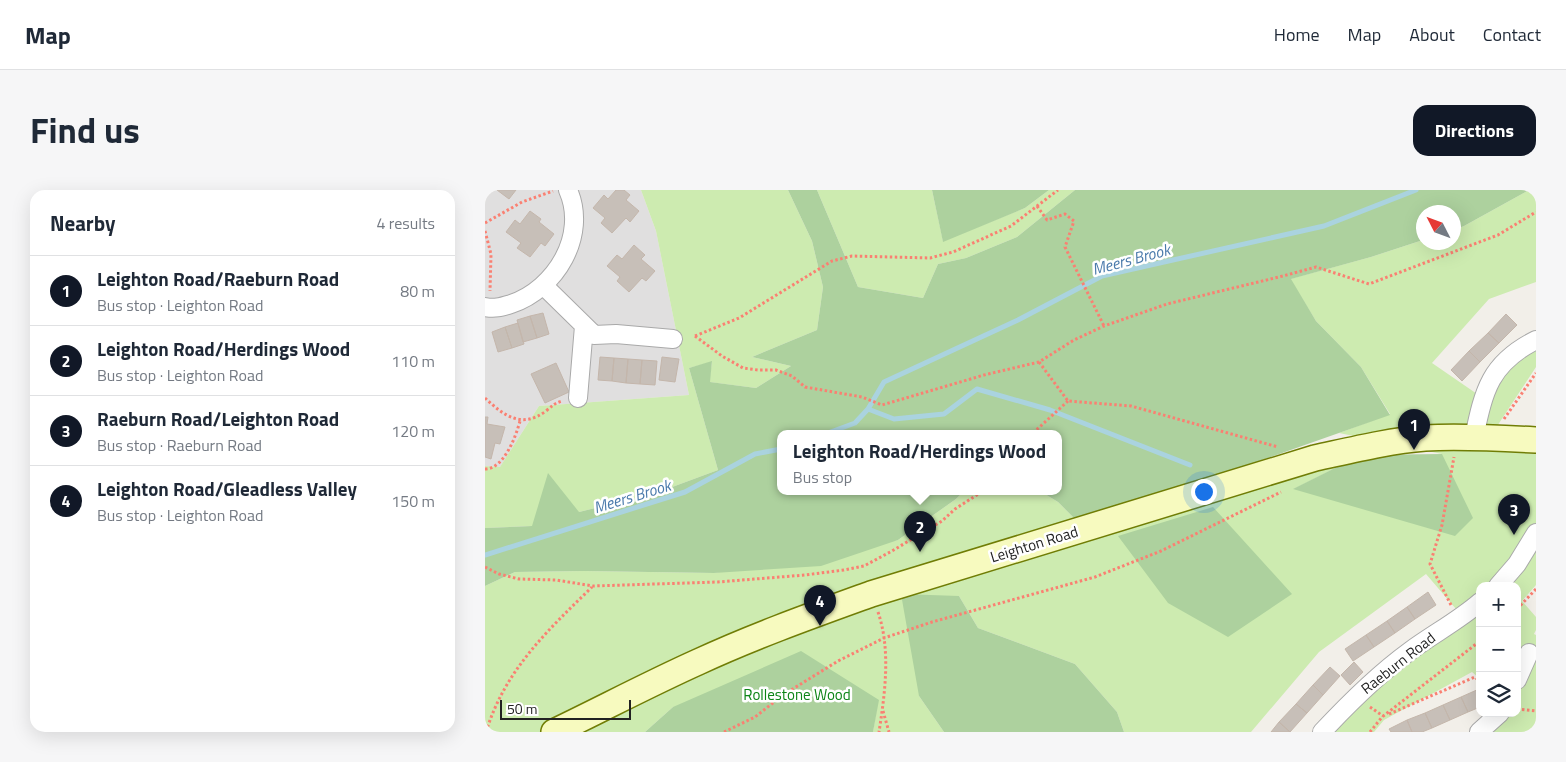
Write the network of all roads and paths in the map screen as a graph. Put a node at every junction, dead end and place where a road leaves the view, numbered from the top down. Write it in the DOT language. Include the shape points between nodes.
graph roads {
  1 [pos="559,190"];
  2 [pos="568,190"];
  3 [pos="1057,190"];
  4 [pos="1037,206"];
  5 [pos="1536,212"];
  6 [pos="485,223"];
  7 [pos="485,231"];
  8 [pos="543,285"];
  9 [pos="486,308"];
  10 [pos="584,326"];
  11 [pos="1104,326"];
  12 [pos="695,336"];
  13 [pos="673,339"];
  14 [pos="1536,340"];
  15 [pos="1039,362"];
  16 [pos="1536,373"];
  17 [pos="485,398"];
  18 [pos="578,398"];
  19 [pos="1068,401"];
  20 [pos="519,421"];
  21 [pos="1036,430"];
  22 [pos="1475,437"];
  23 [pos="1536,440"];
  24 [pos="1278,448"];
  25 [pos="485,469"];
  26 [pos="1282,491"];
  27 [pos="977,495"];
  28 [pos="1536,533"];
  29 [pos="485,567"];
  30 [pos="1501,582"];
  31 [pos="593,586"];
  32 [pos="1536,589"];
  33 [pos="1521,605"];
  34 [pos="1472,613"];
  35 [pos="884,638"];
  36 [pos="1476,644"];
  37 [pos="1528,652"];
  38 [pos="1520,672"];
  39 [pos="1476,677"];
  40 [pos="883,708"];
  41 [pos="1521,709"];
  42 [pos="1536,711"];
  43 [pos="1382,717"];
  44 [pos="1496,717"];
  45 [pos="486,732"];
  46 [pos="554,732"];
  47 [pos="724,732"];
  48 [pos="879,732"];
  49 [pos="889,732"];
  50 [pos="1322,732"];
  51 [pos="1370,732"];
  52 [pos="1479,732"];
  1 -- 6 [label="path" via="522,202"];
  2 -- 8 [label="street" via="574,210 569,248"];
  3 -- 4 [label="path"];
  4 -- 11 [label="path" via="1047,220 1065,214 1074,221 1065,247"];
  4 -- 12 [label="path" via="1011,226 953,252 931,258 851,256 832,261 739,318"];
  5 -- 11 [label="path" via="1499,235 1369,284 1316,267 1167,304"];
  7 -- 9 [label="path" via="491,254"];
  8 -- 9 [label="street" via="518,302"];
  8 -- 10 [label="street"];
  10 -- 13 [label="street" via="593,335"];
  10 -- 18 [label="street"];
  11 -- 15 [label="path"];
  12 -- 13 [label="path"];
  12 -- 15 [label="path" via="743,368 776,370 793,376 805,387 862,397 882,406"];
  14 -- 22 [label="street" via="1510,356 1498,368 1480,408"];
  15 -- 19 [label="path"];
  16 -- 22 [label="path"];
  17 -- 20 [label="path"];
  18 -- 20 [label="path" via="555,402 535,418"];
  19 -- 21 [label="path"];
  19 -- 24 [label="path" via="1131,406"];
  20 -- 25 [label="path" via="513,443 499,463"];
  22 -- 23 [label="street, Leighton Road"];
  22 -- 34 [label="path" via="1453,459 1442,525 1430,564 1445,597"];
  22 -- 46 [label="street, Leighton Road" via="1423,438 1375,444 1315,458 871,594 775,628"];
  26 -- 35 [label="path" via="1161,551 1095,576"];
  27 -- 31 [label="path" via="942,521 864,566 805,575 718,582"];
  28 -- 30 [label="street"];
  29 -- 31 [label="path" via="519,579"];
  31 -- 45 [label="path" via="527,653 510,678"];
  32 -- 33 [label="path"];
  34 -- 50 [label="street, Raeburn Road" via="1411,650 1357,695"];
  35 -- 40 [label="path"];
  35 -- 47 [label="path" via="838,661 783,695 755,717"];
  36 -- 43 [label="path"];
  37 -- 38 [label="street"];
  39 -- 43 [label="path"];
  40 -- 48 [label="path"];
  40 -- 49 [label="path"];
  41 -- 42 [label="path"];
  43 -- 51 [label="path"];
  44 -- 52 [label="street"];
}
